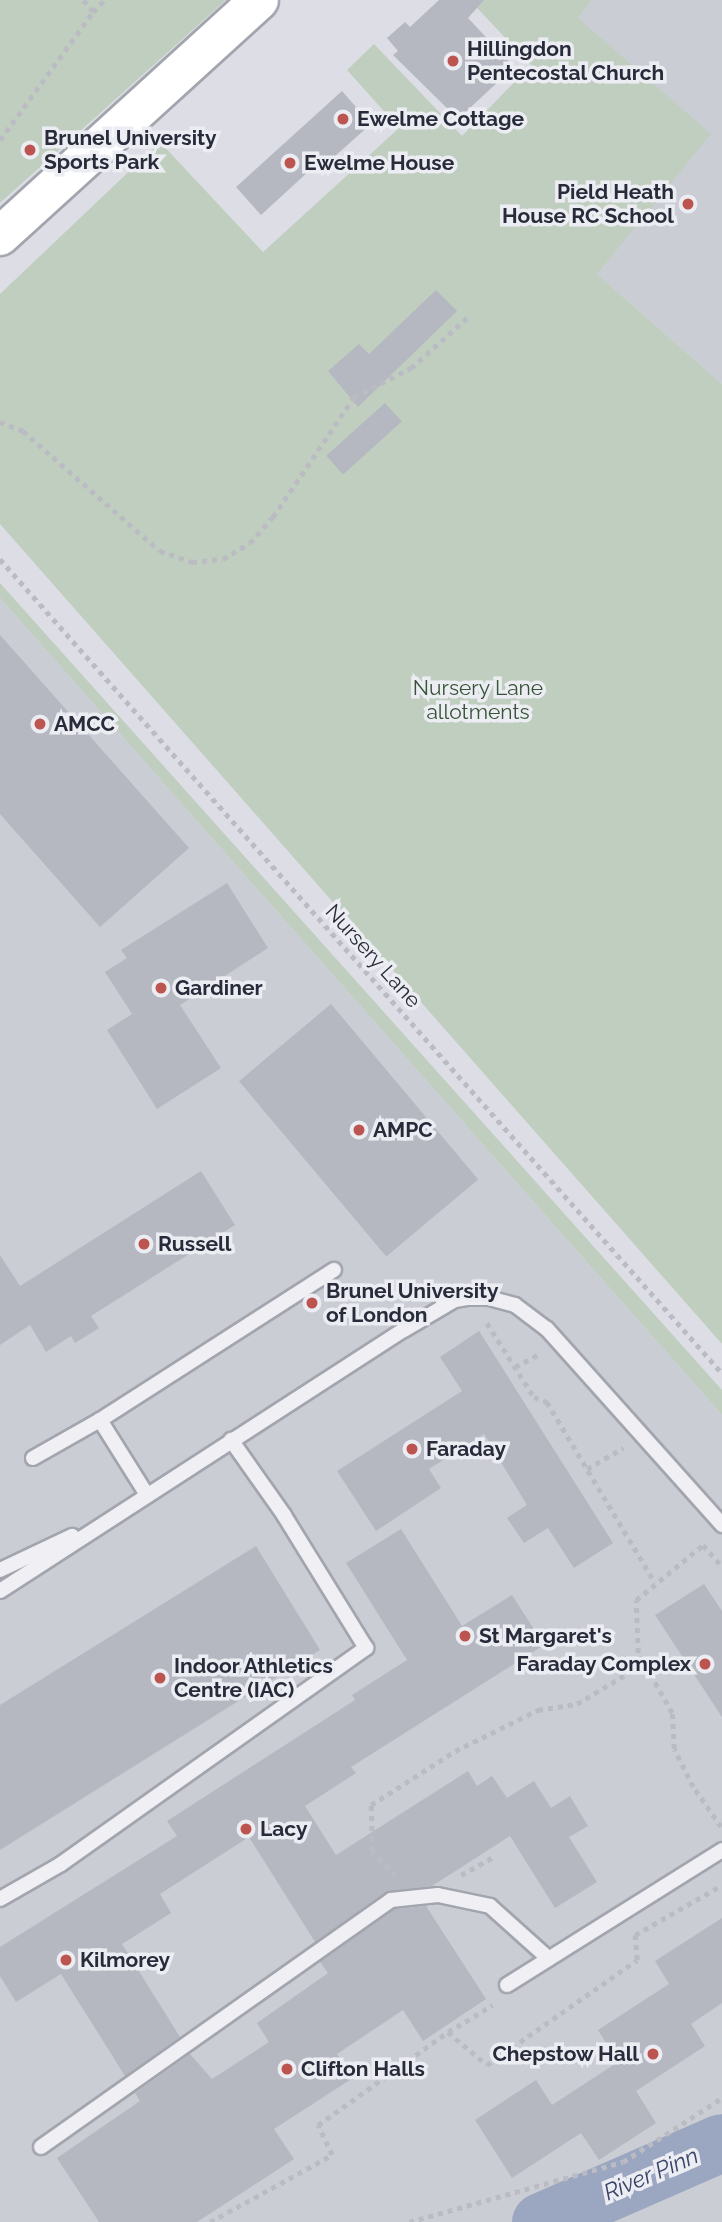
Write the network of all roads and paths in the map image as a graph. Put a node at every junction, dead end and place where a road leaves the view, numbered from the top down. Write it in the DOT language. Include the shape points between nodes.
graph roads {
  1 [pos="83,0"];
  2 [pos="104,0"];
  3 [pos="259,0"];
  4 [pos="93,12"];
  5 [pos="0,140"];
  6 [pos="0,236"];
  7 [pos="467,318"];
  8 [pos="0,422"];
  9 [pos="0,559"];
  10 [pos="334,1270"];
  11 [pos="480,1311"];
  12 [pos="546,1350"];
  13 [pos="515,1367"];
  14 [pos="722,1373"];
  15 [pos="100,1420"];
  16 [pos="232,1440"];
  17 [pos="631,1442"];
  18 [pos="33,1458"];
  19 [pos="587,1469"];
  20 [pos="147,1495"];
  21 [pos="722,1525"];
  22 [pos="100,1526"];
  23 [pos="722,1566"];
  24 [pos="0,1570"];
  25 [pos="654,1581"];
  26 [pos="0,1591"];
  27 [pos="645,1663"];
  28 [pos="720,1828"];
  29 [pos="722,1850"];
  30 [pos="495,1856"];
  31 [pos="461,1875"];
  32 [pos="397,1878"];
  33 [pos="450,1878"];
  34 [pos="472,1883"];
  35 [pos="722,1885"];
  36 [pos="0,1899"];
  37 [pos="549,1959"];
  38 [pos="507,1985"];
  39 [pos="493,2005"];
  40 [pos="448,2032"];
  41 [pos="722,2098"];
  42 [pos="41,2147"];
  43 [pos="210,2222"];
  44 [pos="409,2222"];
  1 -- 4 [label="path"];
  2 -- 4 [label="path"];
  3 -- 6 [label="street"];
  4 -- 5 [label="path"];
  7 -- 8 [label="path" via="411,368 354,397 273,517 250,543 223,559 192,562 160,551 23,431"];
  9 -- 14 [label="path, Nursery Lane"];
  10 -- 15 [label="lane"];
  11 -- 13 [label="path"];
  12 -- 13 [label="path"];
  13 -- 19 [label="path" via="534,1397 547,1402"];
  15 -- 18 [label="lane"];
  15 -- 20 [label="lane"];
  16 -- 20 [label="lane"];
  16 -- 21 [label="lane" via="455,1300 489,1298 515,1305 547,1329"];
  16 -- 36 [label="lane" via="366,1648 61,1864"];
  17 -- 19 [label="path"];
  19 -- 25 [label="path"];
  20 -- 22 [label="lane"];
  22 -- 24 [label="lane"];
  22 -- 26 [label="lane"];
  23 -- 25 [label="path" via="703,1545"];
  25 -- 27 [label="path" via="636,1600 638,1653"];
  27 -- 28 [label="path" via="672,1713 674,1749"];
  27 -- 32 [label="path" via="577,1704 538,1710 455,1751 371,1805 372,1852"];
  29 -- 37 [label="lane"];
  30 -- 31 [label="path"];
  31 -- 33 [label="path"];
  31 -- 34 [label="path"];
  35 -- 40 [label="path" via="635,1935 637,1959 487,2065"];
  37 -- 38 [label="lane"];
  37 -- 42 [label="lane" via="490,1906 438,1895 391,1900"];
  39 -- 40 [label="path"];
  40 -- 43 [label="path" via="318,2124 332,2155"];
  41 -- 44 [label="path" via="622,2162"];
}
